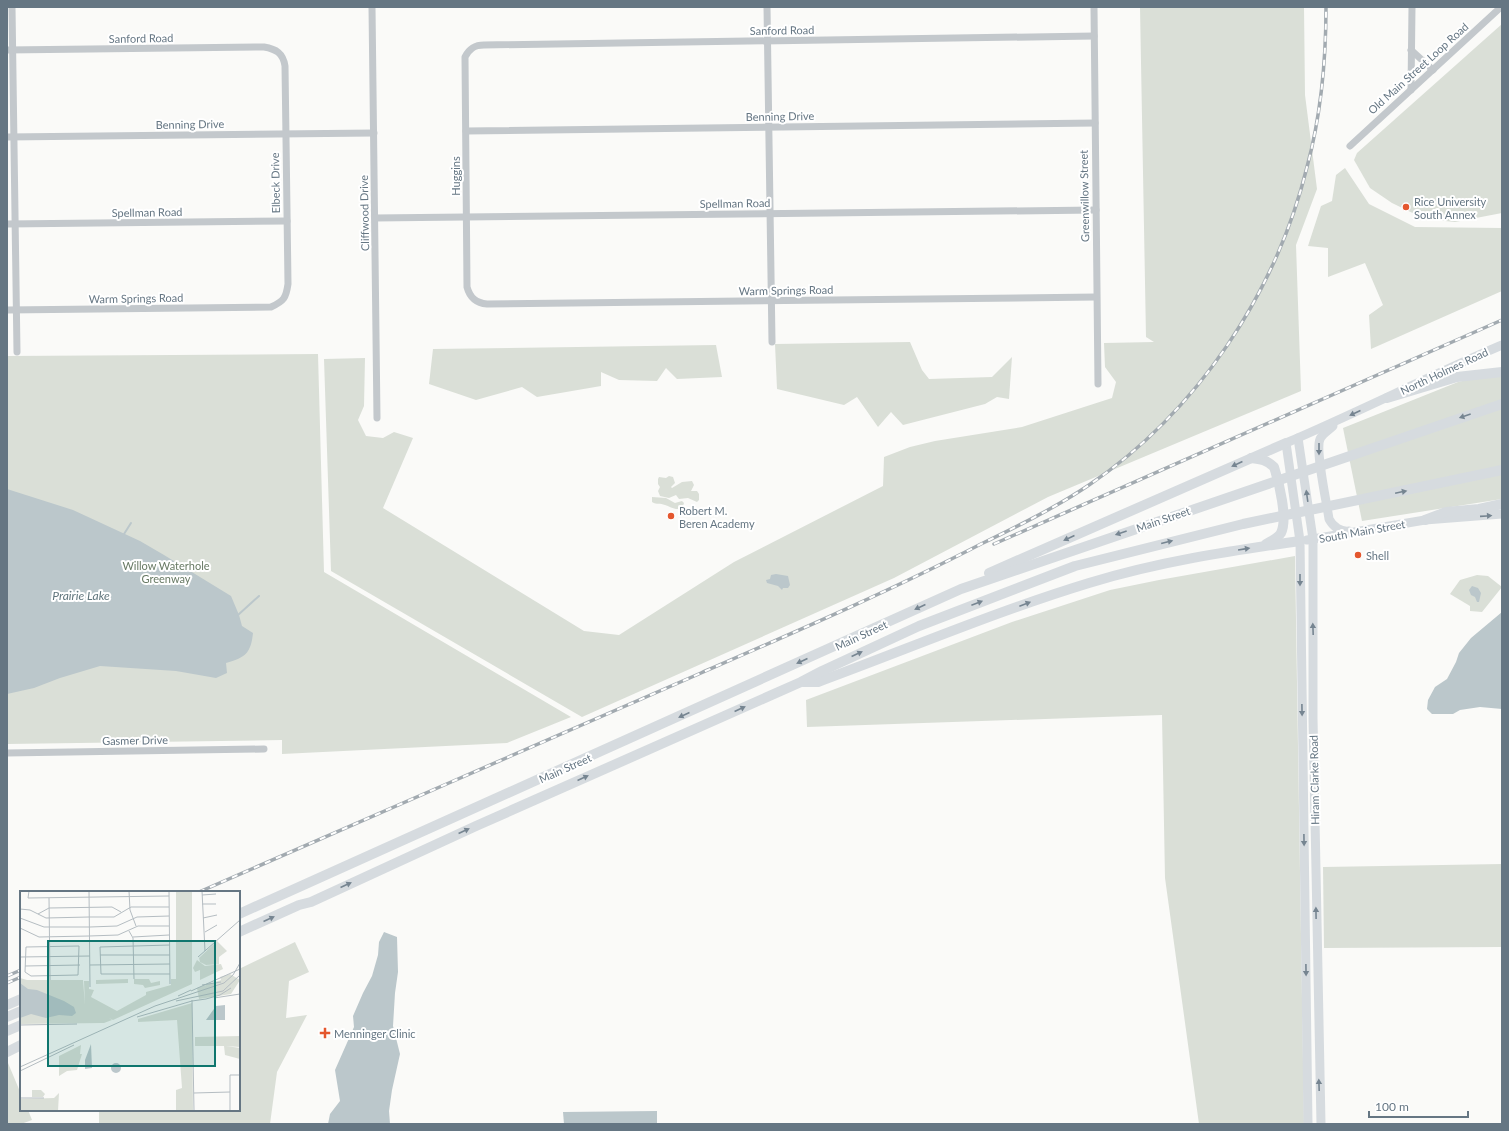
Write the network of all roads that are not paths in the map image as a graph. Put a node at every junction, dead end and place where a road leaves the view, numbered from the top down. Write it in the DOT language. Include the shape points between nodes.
graph roads {
  1 [pos="12,7"];
  2 [pos="372,7"];
  3 [pos="767,7"];
  4 [pos="1094,7"];
  5 [pos="1412,7"];
  6 [pos="1501,7"];
  7 [pos="1094,36"];
  8 [pos="767,41"];
  9 [pos="471,48"];
  10 [pos="10,50"];
  11 [pos="275,50"];
  12 [pos="1412,50"];
  13 [pos="1433,70"];
  14 [pos="1411,90"];
  15 [pos="1095,123"];
  16 [pos="768,127"];
  17 [pos="466,131"];
  18 [pos="374,133"];
  19 [pos="285,134"];
  20 [pos="11,137"];
  21 [pos="1350,146"];
  22 [pos="1096,210"];
  23 [pos="770,214"];
  24 [pos="466,217"];
  25 [pos="375,218"];
  26 [pos="287,221"];
  27 [pos="7,224"];
  28 [pos="16,224"];
  29 [pos="1096,296"];
  30 [pos="771,301"];
  31 [pos="477,302"];
  32 [pos="266,307"];
  33 [pos="7,310"];
  34 [pos="17,310"];
  35 [pos="772,342"];
  36 [pos="1502,345"];
  37 [pos="17,352"];
  38 [pos="1502,372"];
  39 [pos="1098,384"];
  40 [pos="1387,398"];
  41 [pos="1502,404"];
  42 [pos="377,418"];
  43 [pos="1340,420"];
  44 [pos="1298,438"];
  45 [pos="1286,443"];
  46 [pos="1251,458"];
  47 [pos="1502,470"];
  48 [pos="1502,504"];
  49 [pos="1502,514"];
  50 [pos="1425,520"];
  51 [pos="1360,531"];
  52 [pos="1313,539"];
  53 [pos="1300,542"];
  54 [pos="1263,546"];
  55 [pos="943,597"];
  56 [pos="1314,652"];
  57 [pos="1301,653"];
  58 [pos="801,682"];
  59 [pos="264,749"];
  60 [pos="7,753"];
  61 [pos="1303,759"];
  62 [pos="1314,759"];
  63 [pos="1304,862"];
  64 [pos="1316,862"];
  65 [pos="303,886"];
  66 [pos="240,909"];
  67 [pos="240,914"];
  68 [pos="240,932"];
  69 [pos="1317,953"];
  70 [pos="1306,954"];
  71 [pos="20,1000"];
  72 [pos="7,1006"];
  73 [pos="20,1011"];
  74 [pos="7,1017"];
  75 [pos="20,1025"];
  76 [pos="7,1031"];
  77 [pos="1318,1043"];
  78 [pos="1307,1045"];
  79 [pos="20,1046"];
  80 [pos="7,1052"];
  81 [pos="1308,1124"];
  82 [pos="1321,1124"];
  1 -- 10 [label="street"];
  2 -- 18 [label="street, Cliffwood Drive"];
  3 -- 8 [label="street"];
  4 -- 7 [label="street, Greenwillow Street"];
  5 -- 12 [label="street"];
  6 -- 13 [label="street, Old Main Street Loop Road"];
  7 -- 8 [label="street, Sanford Road"];
  7 -- 15 [label="street, Greenwillow Street"];
  8 -- 9 [label="street, Sanford Road" via="477,45"];
  8 -- 16 [label="street"];
  9 -- 17 [label="street, Huggins" via="465,57"];
  10 -- 11 [label="street, Sanford Road" via="264,47"];
  10 -- 20 [label="street"];
  11 -- 19 [label="street, Elbeck Drive" via="284,59 285,66"];
  12 -- 13 [label="street"];
  12 -- 14 [label="street"];
  13 -- 14 [label="street, Old Main Street Loop Road"];
  14 -- 21 [label="street, Old Main Street Loop Road"];
  15 -- 16 [label="street, Benning Drive"];
  15 -- 22 [label="street, Greenwillow Street"];
  16 -- 17 [label="street, Benning Drive"];
  16 -- 23 [label="street"];
  17 -- 24 [label="street, Huggins"];
  18 -- 19 [label="street, Benning Drive"];
  18 -- 25 [label="street, Cliffwood Drive"];
  19 -- 20 [label="street, Benning Drive"];
  19 -- 26 [label="street, Elbeck Drive"];
  20 -- 28 [label="street"];
  22 -- 23 [label="street, Spellman Road"];
  22 -- 29 [label="street, Greenwillow Street"];
  23 -- 24 [label="street, Spellman Road"];
  23 -- 30 [label="street"];
  24 -- 25 [label="street, Spellman Road"];
  24 -- 31 [label="street, Huggins" via="467,287"];
  25 -- 42 [label="street, Cliffwood Drive"];
  26 -- 28 [label="street, Spellman Road"];
  26 -- 32 [label="street, Elbeck Drive" via="286,296 280,303"];
  27 -- 28 [label="street, Spellman Road"];
  28 -- 34 [label="street"];
  29 -- 30 [label="street, Warm Springs Road"];
  29 -- 39 [label="street, Greenwillow Street"];
  30 -- 31 [label="street, Warm Springs Road" via="487,304"];
  30 -- 35 [label="street"];
  32 -- 34 [label="street, Warm Springs Road"];
  33 -- 34 [label="street, Warm Springs Road"];
  34 -- 37 [label="street"];
  36 -- 40 [label="main road, North Holmes Road" via="1434,374"];
  38 -- 40 [label="highway" via="1457,377"];
  40 -- 43 [label="main road, one-way"];
  41 -- 55 [label="highway, Main Street, one-way"];
  43 -- 44 [label="main road"];
  43 -- 51 [label="main road, one-way" via="1322,436 1318,444 1329,519 1339,529"];
  44 -- 45 [label="main road"];
  52 -- 44 [label="main road, Hiram Clarke Road, one-way"];
  45 -- 46 [label="highway"];
  45 -- 53 [label="main road, Hiram Clarke Road"];
  46 -- 54 [label="highway" via="1262,459 1274,467 1283,514 1280,534"];
  46 -- 55 [label="highway, one-way" via="990,573"];
  58 -- 47 [label="highway, Main Street, one-way" via="919,626 1075,566 1243,524"];
  48 -- 50 [label="highway" via="1446,512"];
  50 -- 49 [label="main road, South Main Street, one-way"];
  50 -- 51 [label="main road, South Main Street"];
  51 -- 52 [label="main road, South Main Street"];
  52 -- 53 [label="main road, South Main Street"];
  56 -- 52 [label="main road, Hiram Clarke Road, one-way"];
  53 -- 54 [label="highway"];
  53 -- 57 [label="main road, Hiram Clarke Road, one-way"];
  58 -- 54 [label="highway, one-way" via="818,682 1030,601 1090,582 1135,570"];
  55 -- 65 [label="highway, Main Street, one-way"];
  56 -- 57 [label="main road"];
  56 -- 62 [label="main road, Hiram Clarke Road"];
  57 -- 61 [label="main road, Hiram Clarke Road, one-way"];
  68 -- 58 [label="highway, Main Street, one-way"];
  59 -- 60 [label="street, Gasmer Drive"];
  61 -- 62 [label="main road"];
  61 -- 63 [label="main road, Hiram Clarke Road, one-way"];
  62 -- 64 [label="main road, Hiram Clarke Road"];
  63 -- 64 [label="main road"];
  63 -- 70 [label="main road, Hiram Clarke Road"];
  69 -- 64 [label="main road, Hiram Clarke Road, one-way"];
  65 -- 66 [label="highway"];
  65 -- 67 [label="highway, Main Street"];
  69 -- 70 [label="main road"];
  69 -- 77 [label="main road, Hiram Clarke Road"];
  70 -- 78 [label="main road, Hiram Clarke Road, one-way"];
  71 -- 72 [label="highway"];
  73 -- 74 [label="highway"];
  75 -- 76 [label="highway"];
  77 -- 78 [label="main road"];
  82 -- 77 [label="main road, Hiram Clarke Road, one-way"];
  78 -- 81 [label="main road, Hiram Clarke Road"];
  79 -- 80 [label="highway"];
}
